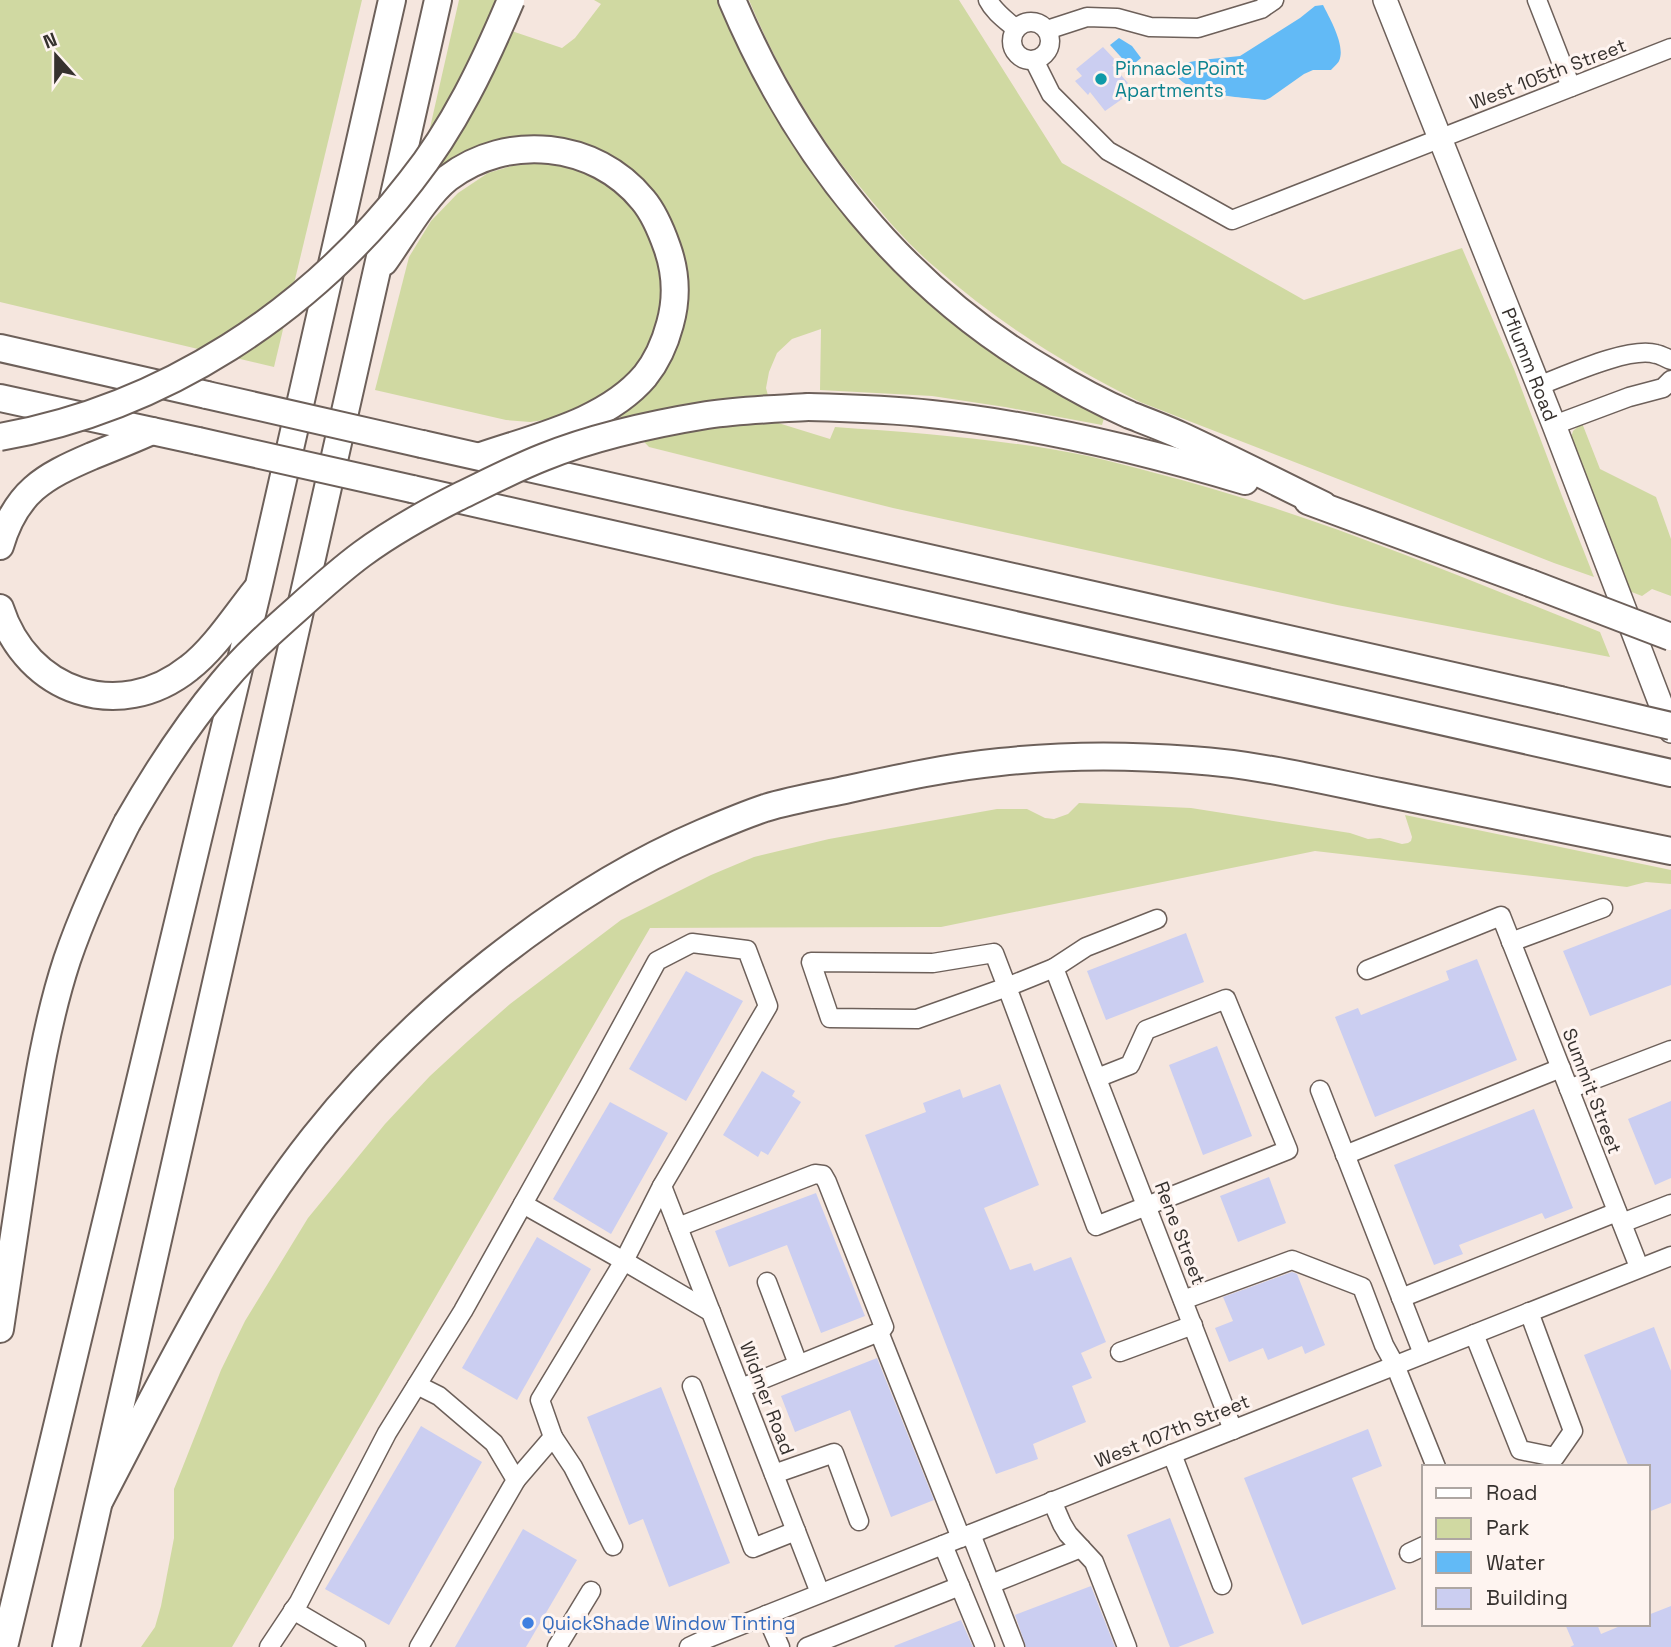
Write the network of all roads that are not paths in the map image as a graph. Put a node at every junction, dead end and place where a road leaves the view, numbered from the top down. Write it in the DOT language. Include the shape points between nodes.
graph roads {
  1 [pos="391,0"];
  2 [pos="438,0"];
  3 [pos="511,0"];
  4 [pos="732,0"];
  5 [pos="988,0"];
  6 [pos="1242,0"];
  7 [pos="1274,0"];
  8 [pos="1385,0"];
  9 [pos="1537,0"];
  10 [pos="1233,17"];
  11 [pos="1016,29"];
  12 [pos="1047,30"];
  13 [pos="1671,48"];
  14 [pos="1034,60"];
  15 [pos="1571,86"];
  16 [pos="1440,139"];
  17 [pos="376,274"];
  18 [pos="0,348"];
  19 [pos="1671,360"];
  20 [pos="1671,380"];
  21 [pos="1538,386"];
  22 [pos="0,398"];
  23 [pos="1554,425"];
  24 [pos="152,431"];
  25 [pos="0,437"];
  26 [pos="481,457"];
  27 [pos="1323,505"];
  28 [pos="0,546"];
  29 [pos="260,586"];
  30 [pos="0,608"];
  31 [pos="1671,638"];
  32 [pos="1671,728"];
  33 [pos="1671,773"];
  34 [pos="1658,848"];
  35 [pos="1603,908"];
  36 [pos="1157,919"];
  37 [pos="1509,936"];
  38 [pos="1054,968"];
  39 [pos="1367,970"];
  40 [pos="1007,987"];
  41 [pos="1671,1050"];
  42 [pos="1561,1068"];
  43 [pos="1097,1078"];
  44 [pos="1569,1089"];
  45 [pos="1320,1090"];
  46 [pos="1345,1155"];
  47 [pos="662,1185"];
  48 [pos="523,1204"];
  49 [pos="1671,1204"];
  50 [pos="1147,1206"];
  51 [pos="1619,1217"];
  52 [pos="677,1223"];
  53 [pos="1671,1256"];
  54 [pos="624,1261"];
  55 [pos="1639,1267"];
  56 [pos="767,1282"];
  57 [pos="1401,1298"];
  58 [pos="1183,1300"];
  59 [pos="711,1312"];
  60 [pos="1529,1312"];
  61 [pos="1193,1325"];
  62 [pos="0,1328"];
  63 [pos="879,1332"];
  64 [pos="1474,1334"];
  65 [pos="1120,1352"];
  66 [pos="1423,1354"];
  67 [pos="798,1364"];
  68 [pos="1395,1365"];
  69 [pos="417,1385"];
  70 [pos="692,1386"];
  71 [pos="741,1388"];
  72 [pos="1233,1430"];
  73 [pos="553,1437"];
  74 [pos="1172,1454"];
  75 [pos="1435,1465"];
  76 [pos="774,1474"];
  77 [pos="516,1480"];
  78 [pos="100,1500"];
  79 [pos="1052,1501"];
  80 [pos="859,1521"];
  81 [pos="796,1531"];
  82 [pos="966,1536"];
  83 [pos="943,1545"];
  84 [pos="613,1546"];
  85 [pos="1081,1548"];
  86 [pos="991,1584"];
  87 [pos="1222,1585"];
  88 [pos="960,1586"];
  89 [pos="591,1591"];
  90 [pos="820,1593"];
  91 [pos="293,1610"];
  92 [pos="766,1615"];
  93 [pos="4,1647"];
  94 [pos="66,1647"];
  95 [pos="269,1647"];
  96 [pos="356,1647"];
  97 [pos="419,1647"];
  98 [pos="557,1647"];
  99 [pos="689,1647"];
  100 [pos="780,1647"];
  101 [pos="807,1647"];
  102 [pos="985,1647"];
  103 [pos="1015,1647"];
  104 [pos="1127,1647"];
  1 -- 29 [label="highway"];
  2 -- 17 [label="highway"];
  3 -- 25 [label="highway, bridge" via="466,96 418,172 348,253 303,294 221,354 139,395 44,428"];
  4 -- 27 [label="highway" via="787,112 833,180 888,245 950,303 1010,348 1090,396"];
  5 -- 11 [label="street"];
  6 -- 10 [label="street"];
  7 -- 10 [label="street"];
  8 -- 16 [label="main road, Pflumm Road"];
  9 -- 15 [label="street"];
  10 -- 12 [label="street" via="1198,28 1150,27 1117,18 1087,17"];
  11 -- 12 [label="street" via="1034,21"];
  11 -- 14 [label="street" via="1012,38 1016,53"];
  12 -- 14 [label="street" via="1049,48"];
  13 -- 15 [label="street, West 105th Street"];
  14 -- 16 [label="street, West 105th Street" via="1051,94 1108,151 1232,220"];
  15 -- 16 [label="street, West 105th Street"];
  16 -- 21 [label="main road, Pflumm Road"];
  17 -- 26 [label="highway" via="435,189 479,160 514,150 553,150 593,161 629,186 654,218 670,254 675,293 666,339 645,376 617,402 584,421"];
  17 -- 78 [label="highway"];
  18 -- 26 [label="highway, bridge"];
  19 -- 21 [label="street" via="1654,353 1635,354"];
  20 -- 23 [label="street" via="1663,388"];
  21 -- 23 [label="main road, Pflumm Road"];
  22 -- 24 [label="highway"];
  23 -- 32 [label="main road, Pflumm Road"];
  24 -- 28 [label="highway" via="39,483 17,508"];
  24 -- 33 [label="highway, bridge"];
  26 -- 32 [label="highway, bridge"];
  27 -- 31 [label="highway, bridge"];
  27 -- 62 [label="highway, bridge" via="1176,460 1026,427 931,414 808,407 710,415 585,443 489,481 396,532 331,579 223,681 154,776 102,873 66,962 51,1020 37,1083"];
  29 -- 30 [label="highway" via="190,668 158,688 127,695 88,693 52,679 22,652"];
  29 -- 93 [label="highway"];
  34 -- 78 [label="highway" via="1281,772 1131,757 999,762 884,781 765,808 678,843 552,917 477,974 382,1060 314,1137 208,1297"];
  35 -- 37 [label="street"];
  36 -- 38 [label="street" via="1086,947"];
  37 -- 39 [label="street" via="1501,916"];
  37 -- 42 [label="street, Summit Street"];
  38 -- 40 [label="street"];
  38 -- 43 [label="street, Rene Street"];
  40 -- 40 [label="street" via="994,953 933,963 811,962 830,1018 917,1019"];
  40 -- 50 [label="street" via="1096,1226"];
  41 -- 44 [label="street"];
  42 -- 44 [label="street, Summit Street"];
  42 -- 46 [label="street"];
  43 -- 50 [label="street, Rene Street"];
  43 -- 50 [label="street" via="1130,1065 1146,1030 1226,999 1288,1150"];
  44 -- 51 [label="street, Summit Street"];
  45 -- 46 [label="street"];
  46 -- 57 [label="street"];
  47 -- 48 [label="street" via="768,1006 747,950 692,943 657,961"];
  47 -- 52 [label="street, Widmer Road"];
  47 -- 54 [label="street"];
  48 -- 54 [label="street"];
  48 -- 69 [label="street"];
  49 -- 51 [label="street"];
  50 -- 58 [label="street, Rene Street"];
  51 -- 55 [label="street, Summit Street"];
  51 -- 57 [label="street"];
  52 -- 59 [label="street, Widmer Road"];
  52 -- 63 [label="street" via="823,1175 884,1327"];
  53 -- 55 [label="street, West 107th Street"];
  54 -- 59 [label="street"];
  54 -- 73 [label="street" via="540,1400"];
  55 -- 60 [label="street, West 107th Street"];
  56 -- 67 [label="street"];
  57 -- 66 [label="street"];
  58 -- 61 [label="street, Rene Street"];
  58 -- 68 [label="street" via="1292,1260 1362,1287"];
  59 -- 71 [label="street, Widmer Road"];
  60 -- 64 [label="street, West 107th Street"];
  60 -- 64 [label="street" via="1573,1431 1555,1457 1520,1450"];
  61 -- 65 [label="street"];
  61 -- 72 [label="street, Rene Street"];
  63 -- 67 [label="street"];
  63 -- 82 [label="street"];
  64 -- 66 [label="street, West 107th Street"];
  66 -- 68 [label="street, West 107th Street"];
  67 -- 71 [label="street"];
  68 -- 72 [label="street, West 107th Street"];
  68 -- 75 [label="street"];
  69 -- 77 [label="street" via="439,1396 494,1443"];
  69 -- 91 [label="street"];
  70 -- 81 [label="street" via="752,1548"];
  71 -- 76 [label="street, Widmer Road"];
  72 -- 74 [label="street, West 107th Street"];
  73 -- 77 [label="street"];
  73 -- 84 [label="street"];
  74 -- 79 [label="street, West 107th Street"];
  74 -- 87 [label="street"];
  76 -- 80 [label="street" via="834,1452"];
  76 -- 81 [label="street, Widmer Road"];
  77 -- 97 [label="street"];
  78 -- 94 [label="highway"];
  79 -- 82 [label="street, West 107th Street"];
  79 -- 85 [label="street" via="1062,1524"];
  81 -- 90 [label="street, Widmer Road"];
  82 -- 83 [label="street, West 107th Street"];
  82 -- 86 [label="street"];
  83 -- 88 [label="street"];
  83 -- 90 [label="street, West 107th Street"];
  85 -- 86 [label="street"];
  85 -- 104 [label="street" via="1094,1562"];
  86 -- 103 [label="street"];
  88 -- 101 [label="street"];
  88 -- 102 [label="street"];
  89 -- 98 [label="street"];
  90 -- 92 [label="street, West 107th Street"];
  91 -- 95 [label="street"];
  91 -- 96 [label="street"];
  92 -- 99 [label="street, West 107th Street"];
  92 -- 100 [label="street"];
}
